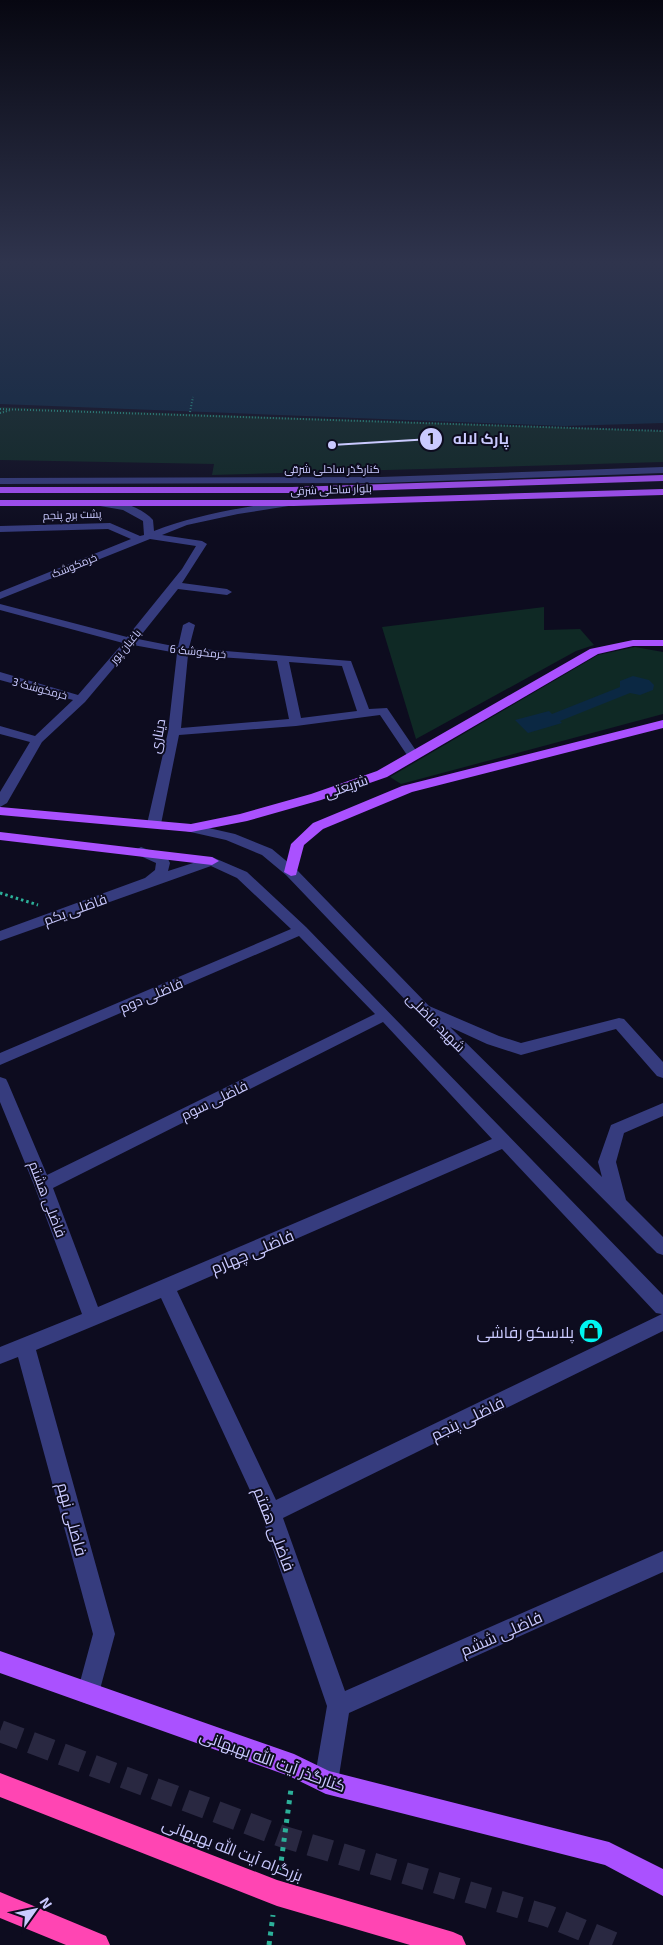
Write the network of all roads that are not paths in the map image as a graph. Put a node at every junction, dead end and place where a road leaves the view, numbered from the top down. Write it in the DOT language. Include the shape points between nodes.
graph roads {
  1 [pos="663,470"];
  2 [pos="663,478"];
  3 [pos="0,481"];
  4 [pos="208,486"];
  5 [pos="0,490"];
  6 [pos="663,492"];
  7 [pos="0,503"];
  8 [pos="294,503"];
  9 [pos="103,504"];
  10 [pos="0,529"];
  11 [pos="145,538"];
  12 [pos="0,582"];
  13 [pos="25,585"];
  14 [pos="175,585"];
  15 [pos="227,592"];
  16 [pos="0,596"];
  17 [pos="0,607"];
  18 [pos="189,625"];
  19 [pos="130,641"];
  20 [pos="663,643"];
  21 [pos="182,651"];
  22 [pos="282,658"];
  23 [pos="0,676"];
  24 [pos="80,699"];
  25 [pos="364,713"];
  26 [pos="296,722"];
  27 [pos="663,724"];
  28 [pos="0,730"];
  29 [pos="174,732"];
  30 [pos="37,740"];
  31 [pos="413,755"];
  32 [pos="0,803"];
  33 [pos="0,811"];
  34 [pos="154,824"];
  35 [pos="191,828"];
  36 [pos="0,836"];
  37 [pos="141,851"];
  38 [pos="212,861"];
  39 [pos="290,872"];
  40 [pos="150,881"];
  41 [pos="301,930"];
  42 [pos="0,936"];
  43 [pos="419,1005"];
  44 [pos="385,1015"];
  45 [pos="0,1059"];
  46 [pos="663,1072"];
  47 [pos="0,1082"];
  48 [pos="663,1109"];
  49 [pos="503,1141"];
  50 [pos="43,1185"];
  51 [pos="619,1204"];
  52 [pos="663,1248"];
  53 [pos="166,1288"];
  54 [pos="663,1307"];
  55 [pos="92,1318"];
  56 [pos="663,1322"];
  57 [pos="25,1346"];
  58 [pos="0,1356"];
  59 [pos="271,1513"];
  60 [pos="663,1561"];
  61 [pos="0,1662"];
  62 [pos="88,1693"];
  63 [pos="339,1706"];
  64 [pos="326,1782"];
  65 [pos="0,1785"];
  66 [pos="663,1883"];
  67 [pos="0,1905"];
  68 [pos="96,1945"];
  69 [pos="453,1945"];
  1 -- 4 [label="street, کنارگذر ساحلی شرقی"];
  2 -- 4 [label="main road, بلوار ساحلی شرقی"];
  3 -- 4 [label="street, کنارگذر ساحلی شرقی"];
  4 -- 5 [label="main road, بلوار ساحلی شرقی"];
  6 -- 8 [label="main road, بلوار ساحلی شرقی"];
  7 -- 9 [label="main road, بلوار ساحلی شرقی"];
  8 -- 9 [label="main road, بلوار ساحلی شرقی"];
  8 -- 11 [label="street, خرمکوشک" via="210,516"];
  9 -- 11 [label="street" via="123,506 148,520"];
  10 -- 11 [label="street, پشت برج پنجم" via="110,526"];
  11 -- 13 [label="street, خرمکوشک"];
  11 -- 14 [label="street, باغبان پور" via="202,544"];
  12 -- 13 [label="street"];
  13 -- 16 [label="street, خرمکوشک"];
  14 -- 15 [label="street"];
  14 -- 19 [label="street, باغبان پور"];
  17 -- 19 [label="street, خرمکوشک 6"];
  18 -- 21 [label="street, دیناری"];
  19 -- 21 [label="street, خرمکوشک 6"];
  19 -- 24 [label="street, باغبان پور"];
  20 -- 31 [label="main road, شریعتی" via="633,643 594,651"];
  21 -- 22 [label="street, خرمکوشک 6"];
  21 -- 29 [label="street, دیناری"];
  22 -- 25 [label="street, خرمکوشک 6" via="347,663"];
  22 -- 26 [label="street"];
  23 -- 24 [label="street, خرمکوشک 3"];
  24 -- 30 [label="street, باغبان پور"];
  25 -- 26 [label="street"];
  25 -- 31 [label="street" via="383,711"];
  26 -- 29 [label="street"];
  27 -- 39 [label="main road, شریعتی" via="407,789 318,826 298,844"];
  28 -- 30 [label="street"];
  29 -- 34 [label="street, دیناری"];
  30 -- 32 [label="street, باغبان پور"];
  31 -- 35 [label="main road, شریعتی" via="382,774 316,797 242,818"];
  33 -- 34 [label="main road, شریعتی"];
  34 -- 35 [label="main road, شریعتی"];
  35 -- 39 [label="street, شهید فاضلی" via="230,837 267,852"];
  36 -- 37 [label="main road"];
  37 -- 38 [label="main road"];
  37 -- 40 [label="street" via="162,860 164,866 161,873"];
  38 -- 40 [label="street, فاضلی یکم"];
  38 -- 41 [label="street" via="242,875"];
  39 -- 43 [label="street, شهید فاضلی"];
  40 -- 42 [label="street, فاضلی یکم"];
  41 -- 44 [label="street"];
  41 -- 45 [label="street, فاضلی دوم"];
  43 -- 46 [label="street" via="493,1040 521,1049 619,1023"];
  43 -- 51 [label="street, شهید فاضلی"];
  44 -- 49 [label="street"];
  44 -- 50 [label="street, فاضلی سوم"];
  47 -- 50 [label="street, فاضلی هشتم"];
  48 -- 51 [label="street" via="617,1129 607,1162"];
  49 -- 53 [label="street, فاضلی چهارم"];
  49 -- 54 [label="street"];
  50 -- 55 [label="street, فاضلی هشتم"];
  51 -- 52 [label="street, شهید فاضلی"];
  53 -- 55 [label="street, فاضلی چهارم"];
  53 -- 59 [label="street, فاضلی هفتم"];
  55 -- 57 [label="street, فاضلی چهارم"];
  56 -- 59 [label="street, فاضلی پنجم"];
  57 -- 58 [label="street, فاضلی چهارم"];
  57 -- 62 [label="street, فاضلی نهم" via="104,1634"];
  59 -- 63 [label="street, فاضلی هفتم"];
  60 -- 63 [label="street, فاضلی ششم"];
  61 -- 62 [label="main road, کنارگذر آیت الله بهبهانی"];
  62 -- 64 [label="main road, کنارگذر آیت الله بهبهانی" via="294,1766"];
  63 -- 64 [label="street, فاضلی هفتم"];
  64 -- 66 [label="main road, کنارگذر آیت الله بهبهانی" via="609,1854"];
  65 -- 69 [label="highway, بزرگراه آیت الله بهبهانی" via="276,1893"];
  67 -- 68 [label="highway"];
}
